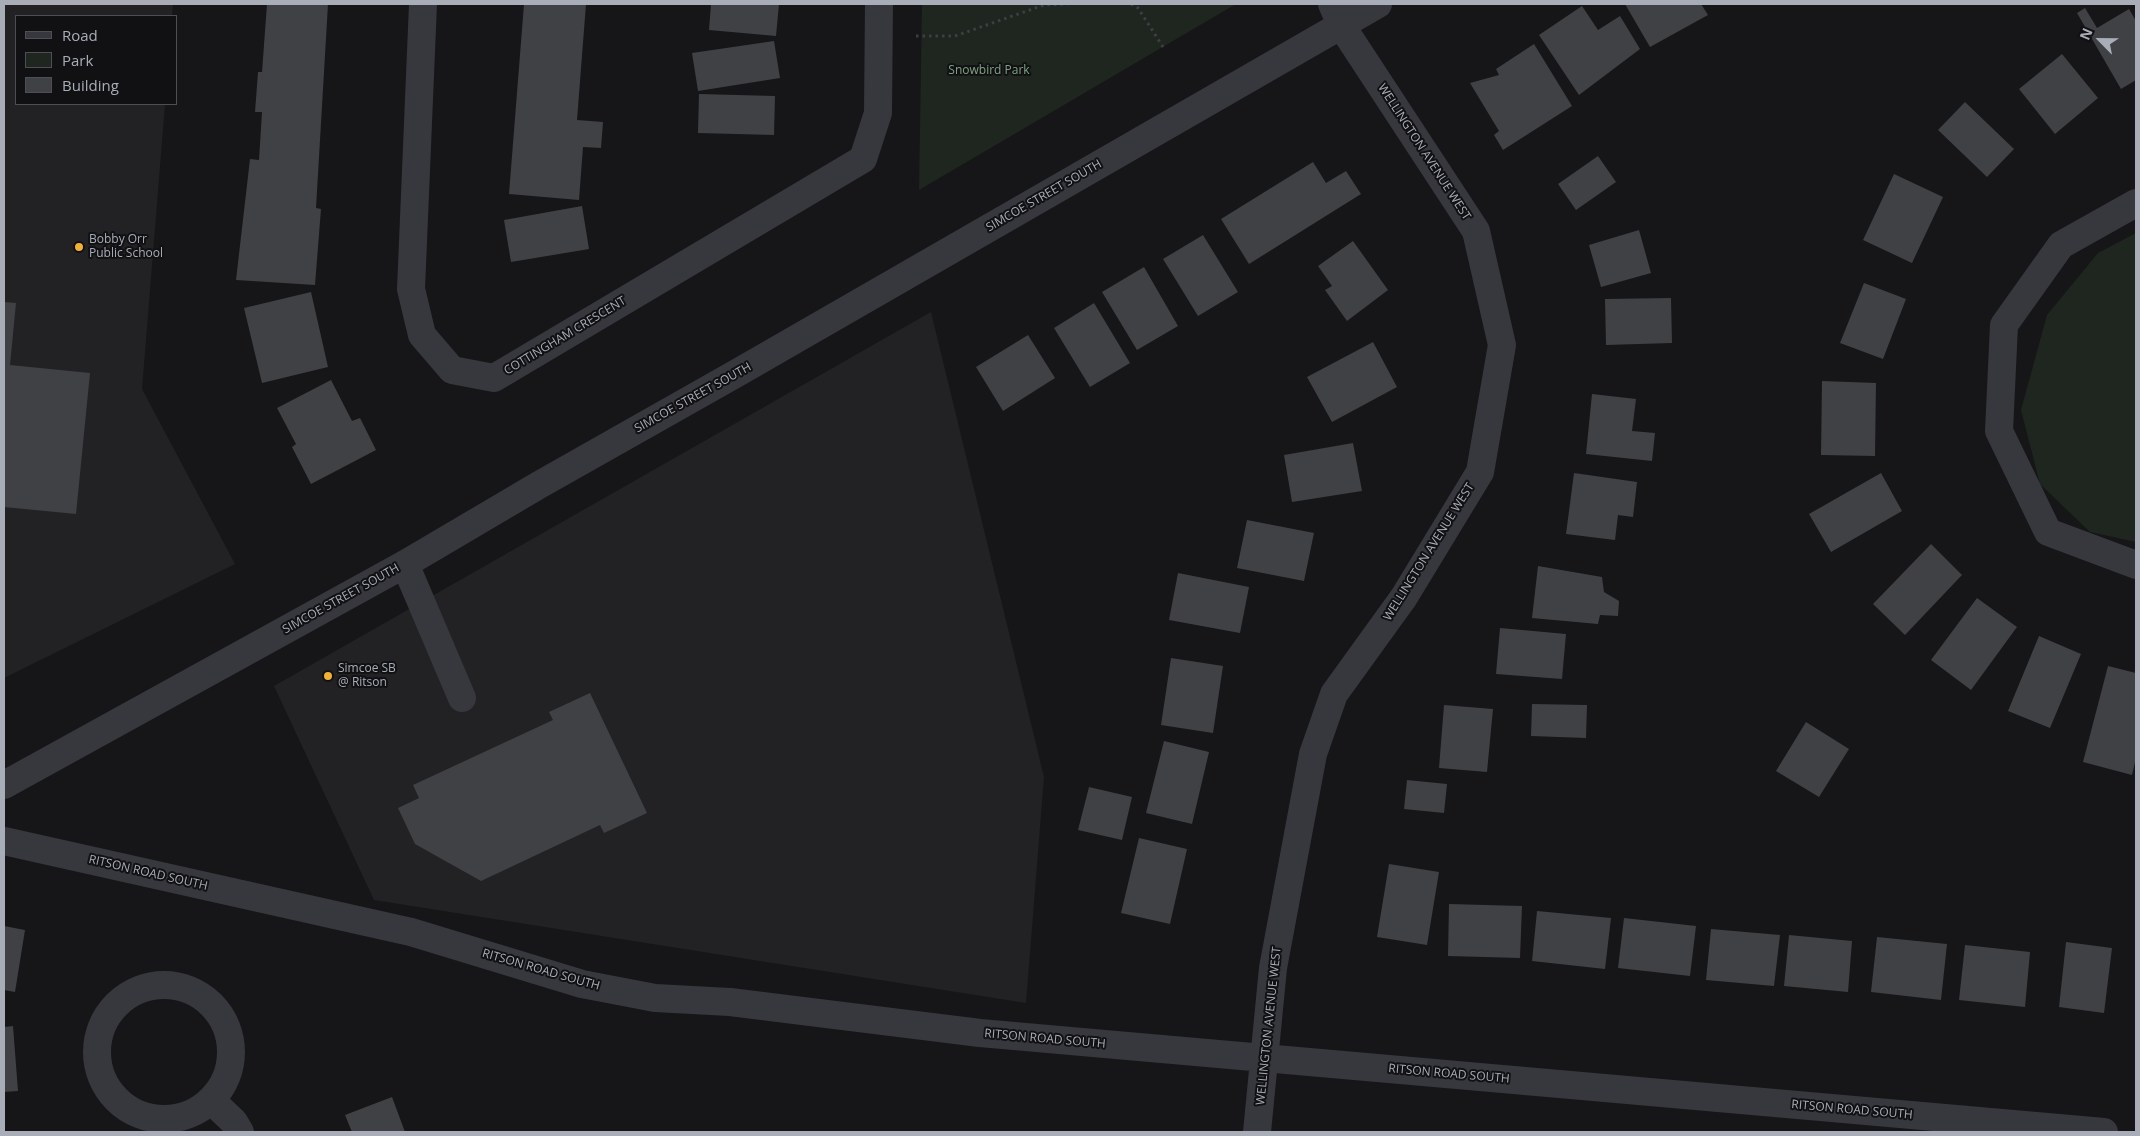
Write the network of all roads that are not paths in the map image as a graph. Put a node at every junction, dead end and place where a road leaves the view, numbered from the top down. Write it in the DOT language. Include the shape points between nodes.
graph roads {
  1 [pos="424,4"];
  2 [pos="879,4"];
  3 [pos="1378,4"];
  4 [pos="1336,14"];
  5 [pos="2136,203"];
  6 [pos="406,564"];
  7 [pos="2136,565"];
  8 [pos="462,698"];
  9 [pos="4,785"];
  10 [pos="4,841"];
  11 [pos="1264,1058"];
  12 [pos="212,1101"];
  13 [pos="240,1132"];
  14 [pos="1257,1132"];
  15 [pos="2104,1132"];
  1 -- 2 [label="street, COTTINGHAM CRESCENT" via="411,289 422,335 452,370 494,378 863,159 878,113"];
  3 -- 4 [label="street, SIMCOE STREET SOUTH"];
  4 -- 6 [label="street, SIMCOE STREET SOUTH" via="746,368"];
  4 -- 11 [label="street, WELLINGTON AVENUE WEST" via="1476,231 1502,345 1480,472 1404,597 1334,694 1313,754 1273,968"];
  5 -- 7 [label="street" via="2061,245 2004,325 1999,431 2048,532"];
  6 -- 8 [label="street"];
  6 -- 9 [label="street, SIMCOE STREET SOUTH"];
  10 -- 11 [label="street, RITSON ROAD SOUTH" via="411,932 582,984 656,998 730,1002 980,1033"];
  11 -- 14 [label="street, WELLINGTON AVENUE WEST"];
  11 -- 15 [label="street, RITSON ROAD SOUTH"];
  12 -- 12 [label="street" via="225,1082 231,1061 230,1038 222,1017 207,1000 186,988 164,985 142,989 122,1000 108,1016 99,1036 97,1051 102,1079 114,1097 130,1111 158,1119 194,1113"];
  12 -- 13 [label="street"];
}
